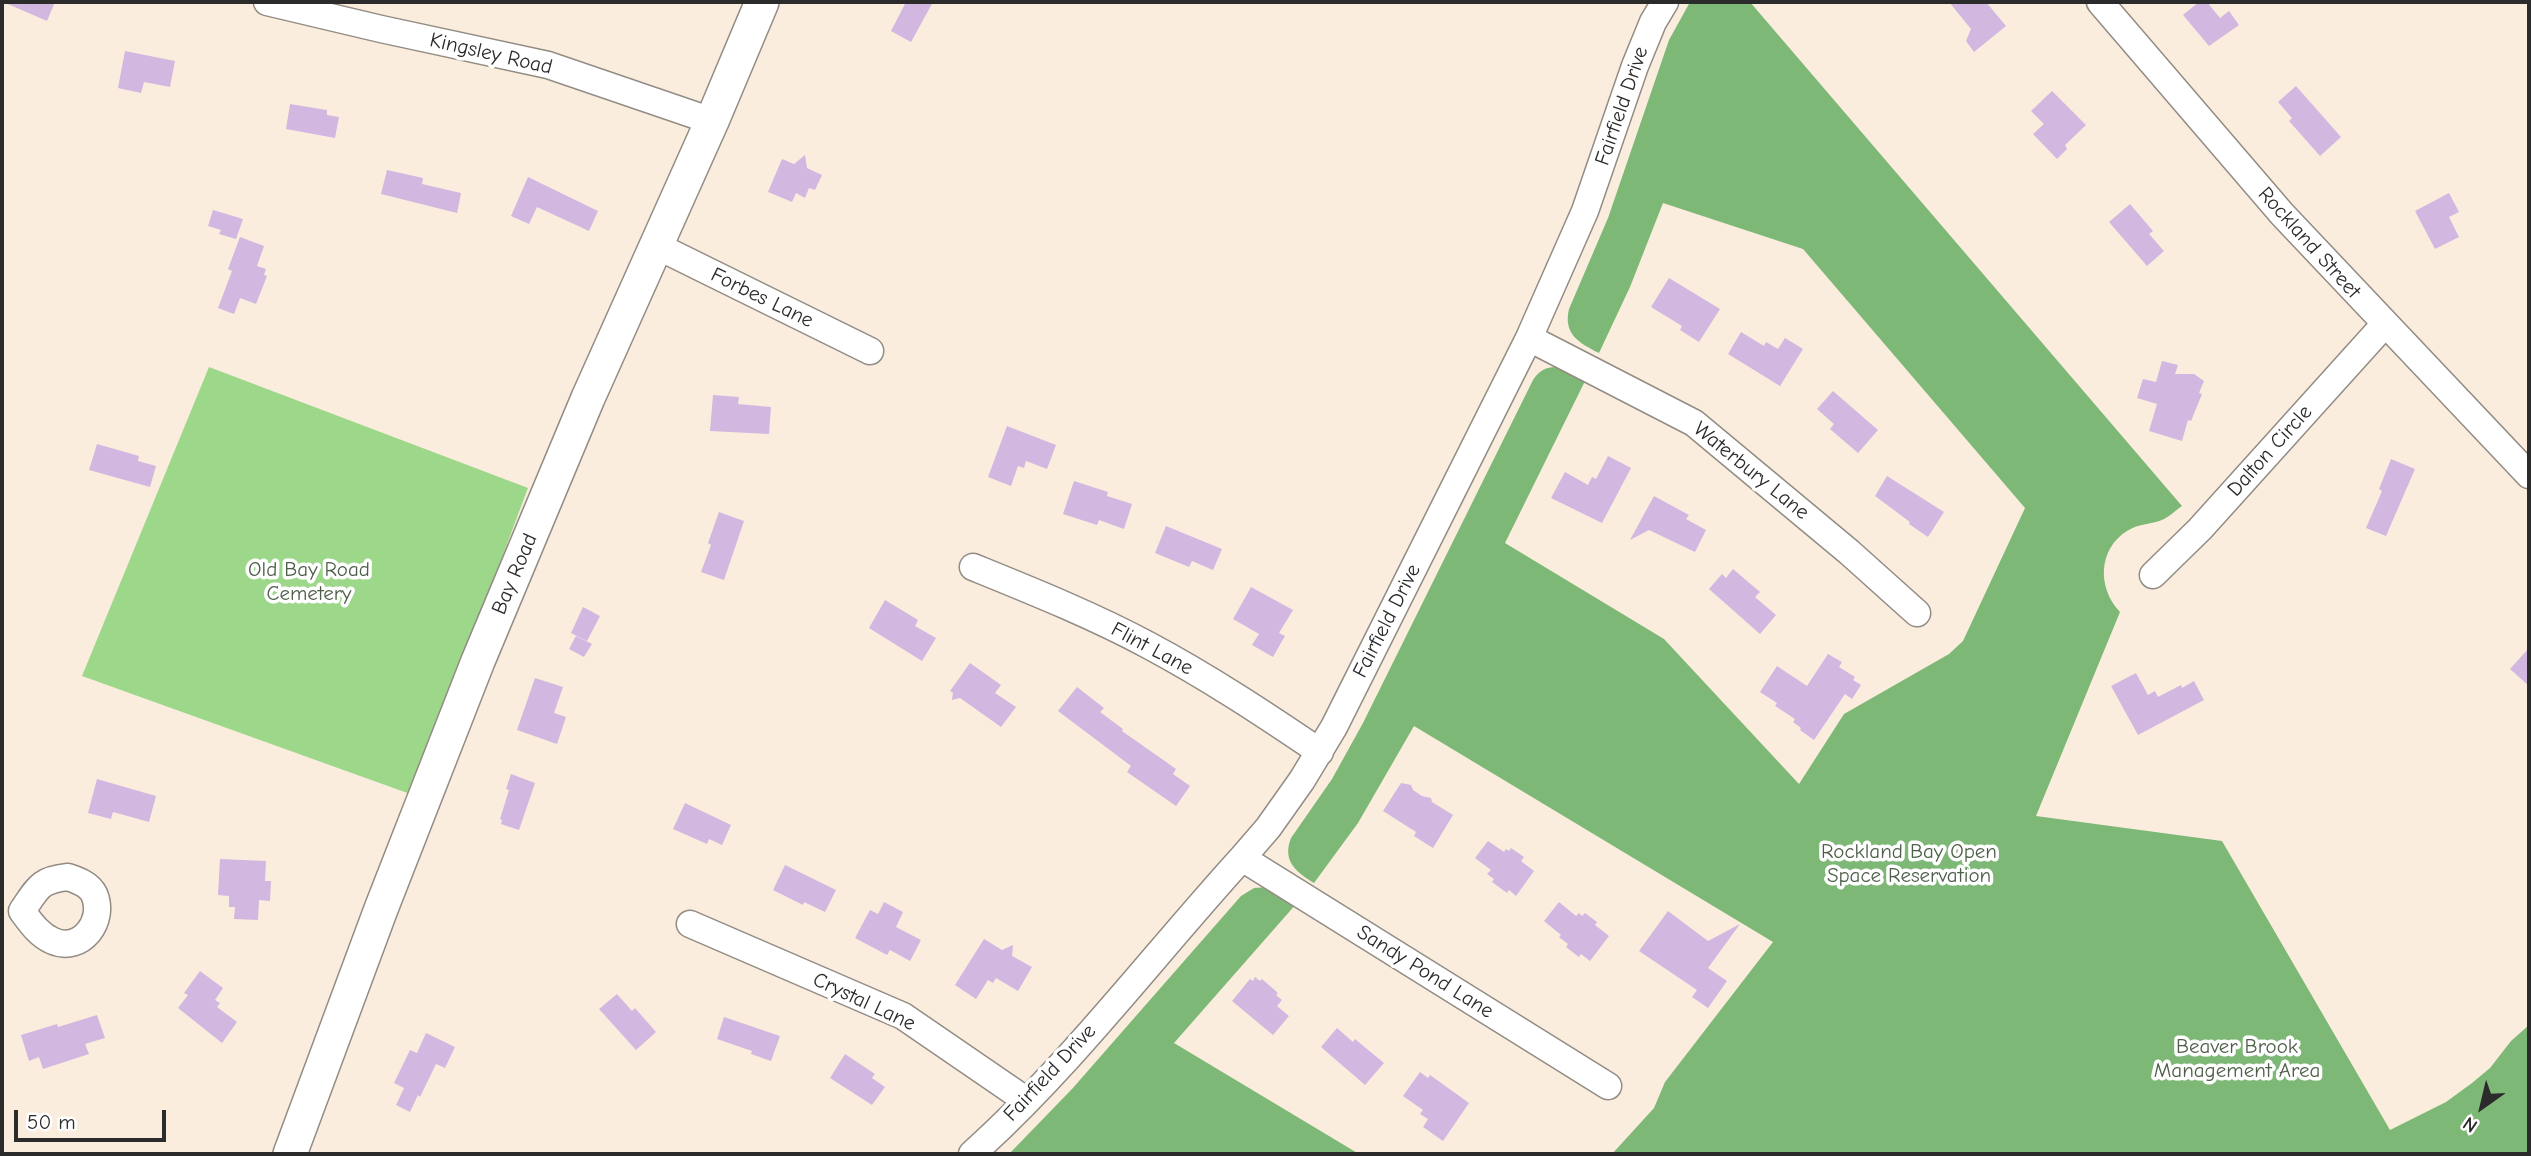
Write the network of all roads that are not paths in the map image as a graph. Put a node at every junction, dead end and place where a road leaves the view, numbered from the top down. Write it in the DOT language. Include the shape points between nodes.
graph roads {
  1 [pos="267,2"];
  2 [pos="762,2"];
  3 [pos="1665,2"];
  4 [pos="2100,2"];
  5 [pos="316,7"];
  6 [pos="712,121"];
  7 [pos="655,245"];
  8 [pos="2384,325"];
  9 [pos="1529,338"];
  10 [pos="870,351"];
  11 [pos="2529,475"];
  12 [pos="974,567"];
  13 [pos="2152,575"];
  14 [pos="1917,613"];
  15 [pos="1320,752"];
  16 [pos="1242,858"];
  17 [pos="690,924"];
  18 [pos="1608,1086"];
  19 [pos="1027,1101"];
  20 [pos="290,1154"];
  21 [pos="971,1154"];
  1 -- 5 [label="street, Kingsley Road"];
  2 -- 6 [label="main road, Bay Road"];
  3 -- 9 [label="street, Fairfield Drive" via="1639,55 1585,211"];
  4 -- 8 [label="street, Rockland Street"];
  5 -- 6 [label="street, Kingsley Road" via="548,65"];
  6 -- 7 [label="main road, Bay Road"];
  7 -- 10 [label="street, Forbes Lane"];
  7 -- 20 [label="main road, Bay Road" via="478,661"];
  8 -- 11 [label="street, Rockland Street"];
  8 -- 13 [label="street, Dalton Circle" via="2200,529"];
  9 -- 14 [label="street, Waterbury Lane" via="1694,423"];
  9 -- 15 [label="street, Fairfield Drive"];
  12 -- 15 [label="street, Flint Lane" via="1148,645 1237,696"];
  15 -- 16 [label="street, Fairfield Drive"];
  16 -- 18 [label="street, Sandy Pond Lane"];
  16 -- 19 [label="street, Fairfield Drive"];
  17 -- 19 [label="street, Crystal Lane" via="903,1016"];
  19 -- 21 [label="street, Fairfield Drive"];
}
